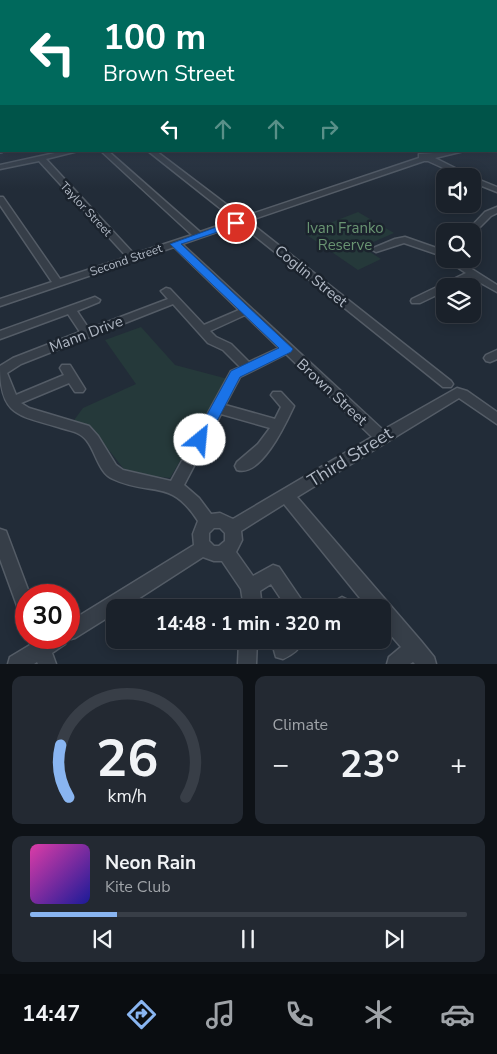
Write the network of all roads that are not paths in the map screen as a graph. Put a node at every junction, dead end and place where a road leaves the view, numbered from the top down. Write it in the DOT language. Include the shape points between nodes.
graph roads {
  1 [pos="70,152"];
  2 [pos="105,152"];
  3 [pos="152,152"];
  4 [pos="415,152"];
  5 [pos="456,152"];
  6 [pos="41,158"];
  7 [pos="427,158"];
  8 [pos="0,167"];
  9 [pos="449,168"];
  10 [pos="481,183"];
  11 [pos="497,190"];
  12 [pos="0,199"];
  13 [pos="497,210"];
  14 [pos="242,221"];
  15 [pos="479,223"];
  16 [pos="198,235"];
  17 [pos="175,244"];
  18 [pos="376,249"];
  19 [pos="436,251"];
  20 [pos="133,258"];
  21 [pos="463,268"];
  22 [pos="472,274"];
  23 [pos="464,278"];
  24 [pos="58,283"];
  25 [pos="497,289"];
  26 [pos="436,292"];
  27 [pos="95,300"];
  28 [pos="416,301"];
  29 [pos="0,303"];
  30 [pos="70,309"];
  31 [pos="246,311"];
  32 [pos="203,330"];
  33 [pos="87,334"];
  34 [pos="0,335"];
  35 [pos="287,349"];
  36 [pos="247,367"];
  37 [pos="0,372"];
  38 [pos="447,384"];
  39 [pos="78,389"];
  40 [pos="277,394"];
  41 [pos="14,401"];
  42 [pos="217,408"];
  43 [pos="497,419"];
  44 [pos="278,425"];
  45 [pos="381,437"];
  46 [pos="242,466"];
  47 [pos="175,488"];
  48 [pos="287,496"];
  49 [pos="208,523"];
  50 [pos="232,528"];
  51 [pos="0,536"];
  52 [pos="203,548"];
  53 [pos="225,551"];
  54 [pos="17,584"];
  55 [pos="250,587"];
  56 [pos="253,599"];
  57 [pos="292,599"];
  58 [pos="373,599"];
  59 [pos="391,621"];
  60 [pos="80,625"];
  61 [pos="414,648"];
  62 [pos="248,649"];
  63 [pos="42,650"];
  64 [pos="17,664"];
  65 [pos="247,664"];
  66 [pos="396,664"];
  67 [pos="426,664"];
  1 -- 6 [label="street"];
  2 -- 16 [label="street"];
  3 -- 14 [label="street, Coglin Street"];
  4 -- 7 [label="street"];
  5 -- 7 [label="street, Second Street"];
  6 -- 8 [label="street"];
  6 -- 20 [label="street, Taylor Street"];
  7 -- 9 [label="street"];
  7 -- 14 [label="street, Second Street"];
  10 -- 11 [label="street"];
  12 -- 24 [label="street"];
  13 -- 15 [label="street"];
  14 -- 16 [label="street, Second Street"];
  14 -- 38 [label="street, Coglin Street"];
  16 -- 17 [label="street, Second Street"];
  17 -- 20 [label="street, Second Street"];
  17 -- 31 [label="street, Brown Street"];
  18 -- 19 [label="street" via="405,240"];
  20 -- 24 [label="street, Second Street"];
  21 -- 22 [label="street"];
  22 -- 23 [label="street"];
  22 -- 25 [label="street"];
  24 -- 29 [label="street, Second Street"];
  26 -- 28 [label="street"];
  27 -- 30 [label="street"];
  30 -- 33 [label="street"];
  30 -- 34 [label="street"];
  31 -- 32 [label="street"];
  31 -- 35 [label="street, Brown Street"];
  32 -- 33 [label="street, Mann Drive" via="170,296"];
  32 -- 36 [label="street"];
  33 -- 37 [label="street, Mann Drive" via="17,361"];
  35 -- 36 [label="street"];
  35 -- 45 [label="street, Brown Street"];
  36 -- 42 [label="street" via="235,374"];
  37 -- 41 [label="street"];
  39 -- 41 [label="street" via="69,373"];
  40 -- 44 [label="street" via="288,406"];
  41 -- 47 [label="street" via="25,412 84,430 91,435 114,472"];
  42 -- 44 [label="street"];
  42 -- 47 [label="street"];
  43 -- 45 [label="street, Third Street" via="470,399 457,394"];
  44 -- 46 [label="street" via="254,460"];
  45 -- 48 [label="street, Third Street"];
  47 -- 49 [label="street" via="187,493"];
  48 -- 50 [label="street, Third Street"];
  48 -- 58 [label="street"];
  49 -- 50 [label="street" via="221,521"];
  49 -- 52 [label="street" via="200,534"];
  50 -- 53 [label="street" via="233,542"];
  51 -- 54 [label="street"];
  52 -- 53 [label="street" via="214,554"];
  52 -- 60 [label="street"];
  53 -- 55 [label="street"];
  55 -- 56 [label="street"];
  55 -- 57 [label="street" via="273,572"];
  59 -- 61 [label="street"];
  61 -- 66 [label="street"];
  61 -- 67 [label="street"];
  62 -- 65 [label="street"];
  63 -- 64 [label="street"];
}
